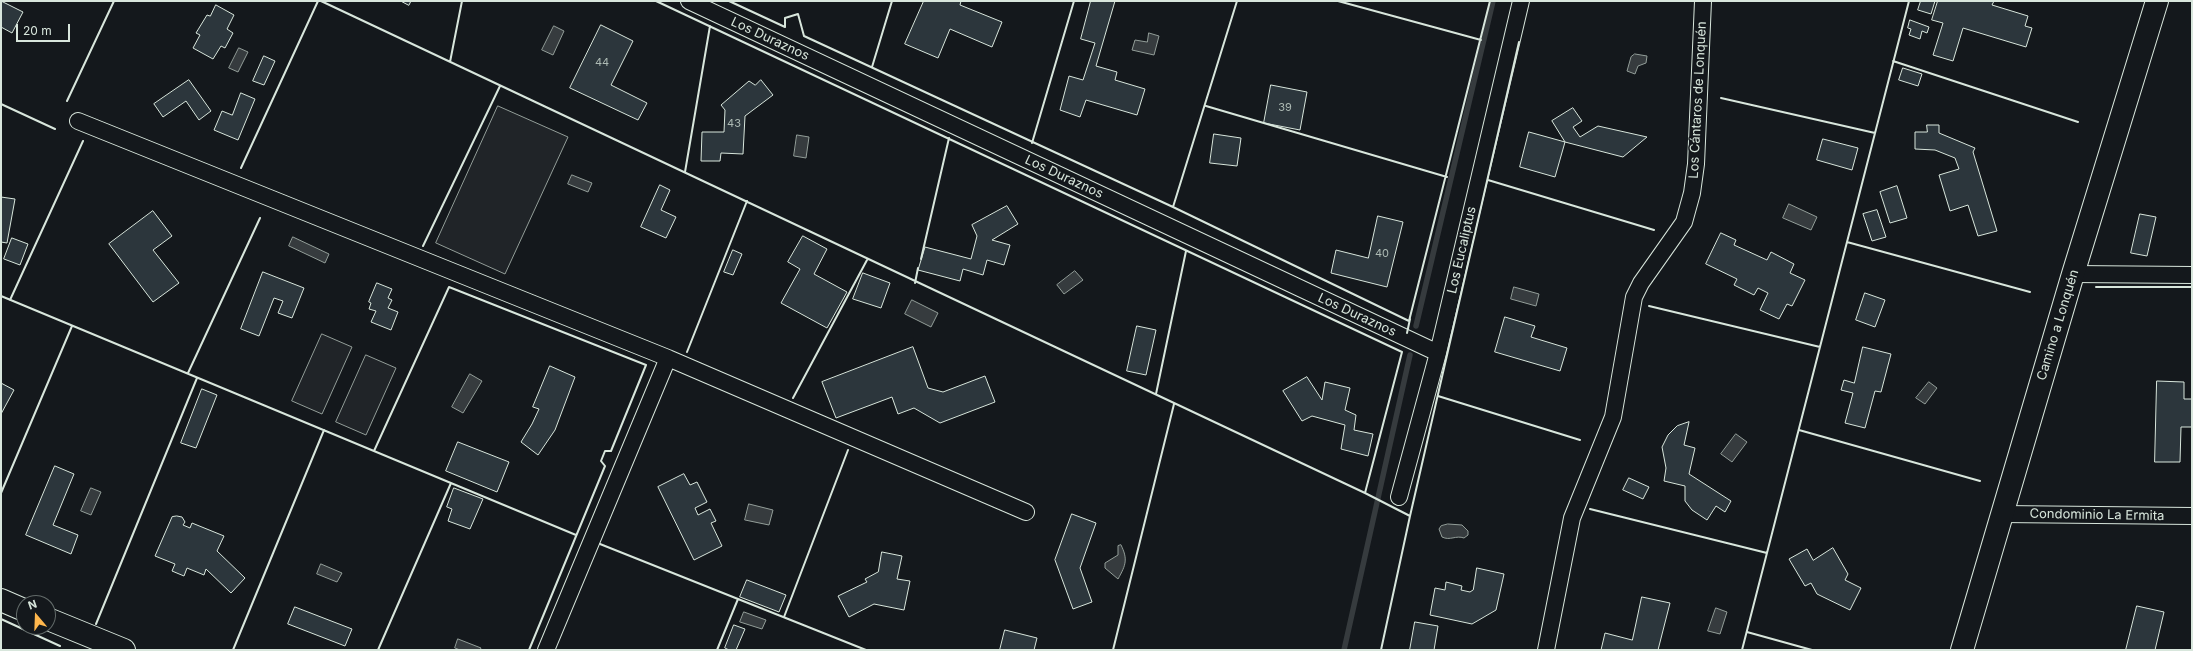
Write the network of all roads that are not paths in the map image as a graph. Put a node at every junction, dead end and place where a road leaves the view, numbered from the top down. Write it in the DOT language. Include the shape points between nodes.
graph roads {
  1 [pos="689,1"];
  2 [pos="1521,1"];
  3 [pos="1703,1"];
  4 [pos="2157,1"];
  5 [pos="78,121"];
  6 [pos="2073,274"];
  7 [pos="2192,275"];
  8 [pos="1438,353"];
  9 [pos="668,358"];
  10 [pos="1399,497"];
  11 [pos="1026,512"];
  12 [pos="2002,514"];
  13 [pos="2192,516"];
  14 [pos="1,600"];
  15 [pos="16,607"];
  16 [pos="56,622"];
  17 [pos="124,650"];
  18 [pos="546,650"];
  19 [pos="1546,650"];
  20 [pos="1962,650"];
  1 -- 8 [label="street, Los Duraznos"];
  2 -- 8 [label="street, Los Eucaliptus"];
  3 -- 19 [label="street, Los Cántaros de Lonquén" via="1696,164 1692,193 1684,222 1634,297 1613,417 1572,518"];
  4 -- 6 [label="main road, Camino a Lonquén"];
  5 -- 9 [label="street"];
  6 -- 7 [label="street"];
  6 -- 12 [label="main road, Camino a Lonquén"];
  8 -- 10 [label="street, Los Eucaliptus"];
  9 -- 11 [label="street"];
  9 -- 18 [label="street"];
  12 -- 13 [label="street, Condominio La Ermita"];
  12 -- 20 [label="main road, Camino a Lonquén"];
  14 -- 15 [label="main road"];
  16 -- 17 [label="main road"];
}
